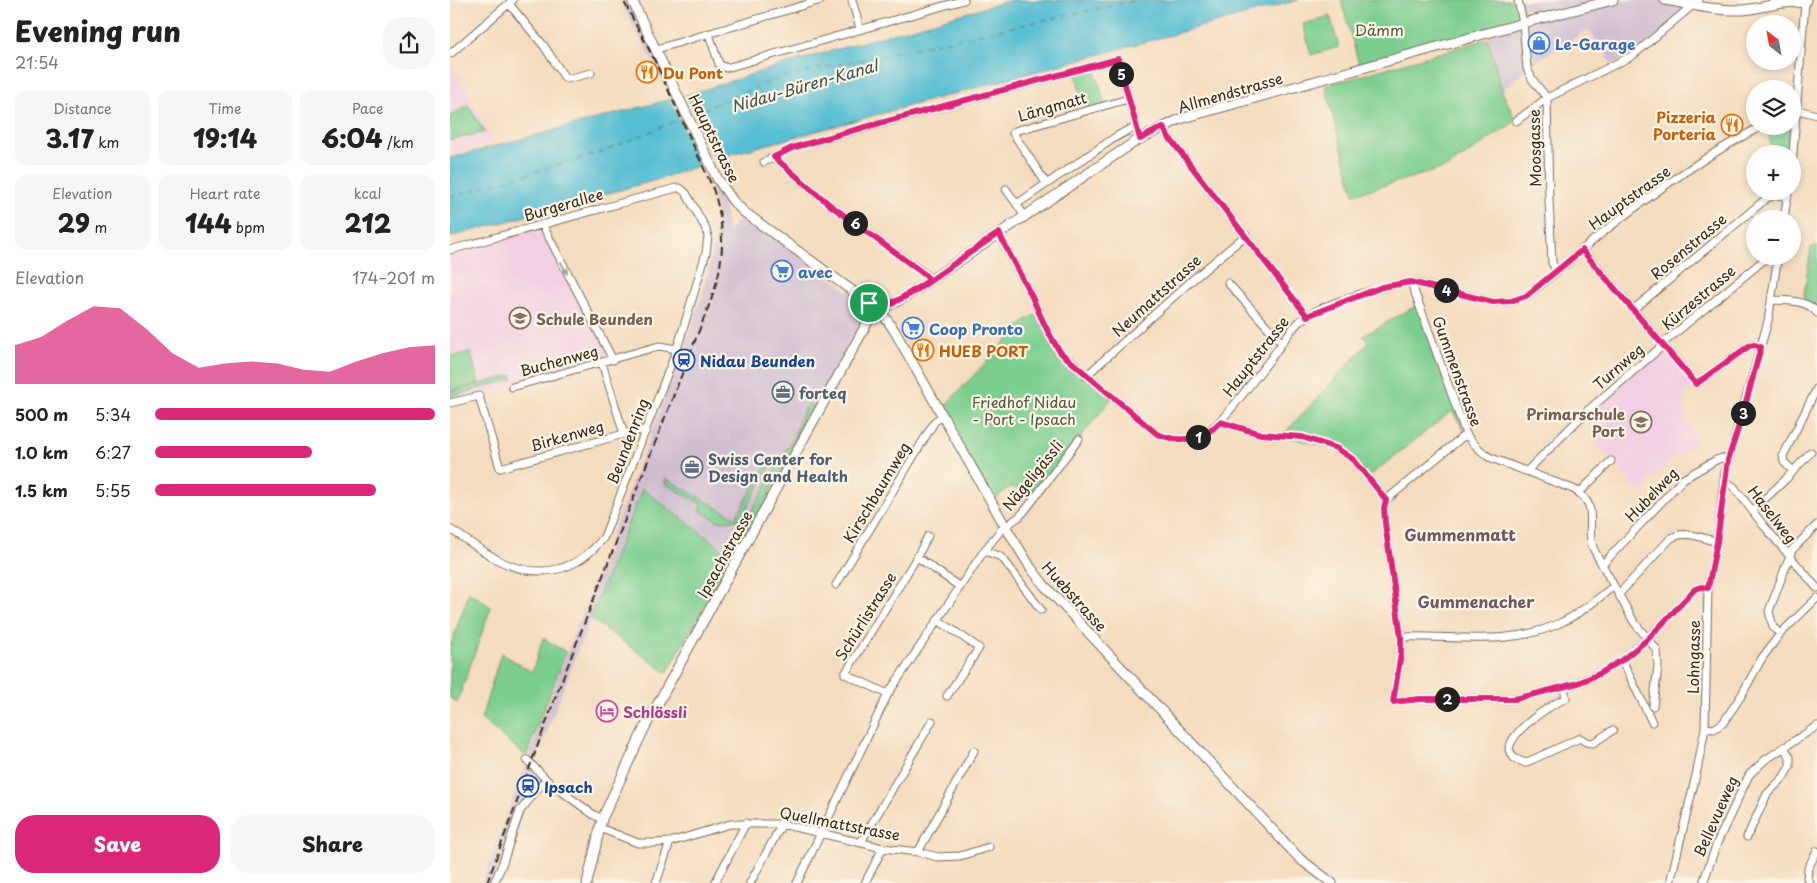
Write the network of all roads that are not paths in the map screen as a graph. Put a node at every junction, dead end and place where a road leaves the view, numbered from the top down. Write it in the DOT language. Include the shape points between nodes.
graph roads {
  1 [pos="632,0"];
  2 [pos="821,0"];
  3 [pos="852,0"];
  4 [pos="964,0"];
  5 [pos="1518,0"];
  6 [pos="1613,0"];
  7 [pos="1665,0"];
  8 [pos="1805,1"];
  9 [pos="511,2"];
  10 [pos="1696,2"];
  11 [pos="1522,23"];
  12 [pos="860,29"];
  13 [pos="709,34"];
  14 [pos="657,49"];
  15 [pos="450,54"];
  16 [pos="591,73"];
  17 [pos="1798,80"];
  18 [pos="1547,98"];
  19 [pos="1128,99"];
  20 [pos="1801,112"];
  21 [pos="1817,115"];
  22 [pos="1516,121"];
  23 [pos="1163,127"];
  24 [pos="1136,128"];
  25 [pos="1746,134"];
  26 [pos="1140,139"];
  27 [pos="774,157"];
  28 [pos="764,162"];
  29 [pos="1046,183"];
  30 [pos="1006,189"];
  31 [pos="684,190"];
  32 [pos="1765,200"];
  33 [pos="1017,204"];
  34 [pos="1024,216"];
  35 [pos="542,224"];
  36 [pos="999,233"];
  37 [pos="1246,235"];
  38 [pos="450,250"];
  39 [pos="1582,250"];
  40 [pos="1758,265"];
  41 [pos="1777,265"];
  42 [pos="1557,271"];
  43 [pos="930,280"];
  44 [pos="1411,282"];
  45 [pos="1228,283"];
  46 [pos="1771,300"];
  47 [pos="869,303"];
  48 [pos="882,309"];
  49 [pos="1633,310"];
  50 [pos="1817,313"];
  51 [pos="871,316"];
  52 [pos="1307,316"];
  53 [pos="1282,344"];
  54 [pos="1662,344"];
  55 [pos="1761,347"];
  56 [pos="677,349"];
  57 [pos="613,360"];
  58 [pos="602,363"];
  59 [pos="1086,376"];
  60 [pos="512,387"];
  61 [pos="1817,388"];
  62 [pos="450,403"];
  63 [pos="943,416"];
  64 [pos="1220,422"];
  65 [pos="646,431"];
  66 [pos="624,434"];
  67 [pos="1466,434"];
  68 [pos="1079,439"];
  69 [pos="1811,452"];
  70 [pos="1728,460"];
  71 [pos="1611,461"];
  72 [pos="1527,471"];
  73 [pos="1793,471"];
  74 [pos="1725,481"];
  75 [pos="1580,492"];
  76 [pos="1386,500"];
  77 [pos="1752,511"];
  78 [pos="1817,525"];
  79 [pos="1005,526"];
  80 [pos="450,529"];
  81 [pos="928,536"];
  82 [pos="1717,542"];
  83 [pos="984,551"];
  84 [pos="1789,556"];
  85 [pos="917,557"];
  86 [pos="1602,564"];
  87 [pos="836,585"];
  88 [pos="1614,586"];
  89 [pos="960,587"];
  90 [pos="1708,588"];
  91 [pos="1817,588"];
  92 [pos="1619,594"];
  93 [pos="1817,598"];
  94 [pos="1042,610"];
  95 [pos="938,620"];
  96 [pos="1780,634"];
  97 [pos="1401,637"];
  98 [pos="1648,639"];
  99 [pos="1622,660"];
  100 [pos="1564,688"];
  101 [pos="888,694"];
  102 [pos="947,696"];
  103 [pos="1654,706"];
  104 [pos="932,721"];
  105 [pos="1652,722"];
  106 [pos="1817,726"];
  107 [pos="1705,728"];
  108 [pos="1614,730"];
  109 [pos="1784,747"];
  110 [pos="974,751"];
  111 [pos="527,760"];
  112 [pos="546,779"];
  113 [pos="746,823"];
  114 [pos="601,824"];
  115 [pos="782,824"];
  116 [pos="821,833"];
  117 [pos="1747,837"];
  118 [pos="670,842"];
  119 [pos="861,842"];
  120 [pos="989,847"];
  121 [pos="883,848"];
  122 [pos="1817,851"];
  123 [pos="918,852"];
  124 [pos="494,883"];
  125 [pos="587,883"];
  126 [pos="656,883"];
  127 [pos="715,883"];
  128 [pos="750,883"];
  129 [pos="797,883"];
  130 [pos="865,883"];
  131 [pos="1332,883"];
  132 [pos="1670,883"];
  133 [pos="1703,883"];
  134 [pos="1810,883"];
  1 -- 14 [label="main road, Hauptstrasse"];
  2 -- 13 [label="street"];
  3 -- 12 [label="street"];
  4 -- 12 [label="street"];
  5 -- 11 [label="street, Moosgasse"];
  6 -- 11 [label="main road, Allmendstrasse"];
  7 -- 10 [label="main road"];
  8 -- 10 [label="main road" via="1740,10 1720,10"];
  8 -- 17 [label="street"];
  9 -- 15 [label="street"];
  9 -- 16 [label="street" via="565,78"];
  10 -- 18 [label="street" via="1632,56"];
  11 -- 18 [label="street, Moosgasse" via="1527,68"];
  11 -- 23 [label="main road, Allmendstrasse" via="1180,119"];
  12 -- 13 [label="street" via="726,68 720,64"];
  13 -- 14 [label="street"];
  14 -- 47 [label="main road, Hauptstrasse" via="714,174 727,193 744,212"];
  18 -- 22 [label="street"];
  18 -- 42 [label="street, Moosgasse" via="1552,263"];
  19 -- 24 [label="street"];
  19 -- 27 [label="street" via="1118,59 851,131 792,148"];
  19 -- 29 [label="street, Längmatt" via="1015,131 1013,134"];
  20 -- 21 [label="street"];
  23 -- 26 [label="main road, Allmendstrasse"];
  23 -- 37 [label="street"];
  24 -- 26 [label="street"];
  24 -- 29 [label="street"];
  25 -- 39 [label="street, Hauptstrasse" via="1697,164"];
  26 -- 34 [label="main road, Allmendstrasse"];
  27 -- 28 [label="street"];
  27 -- 43 [label="street" via="830,205"];
  29 -- 33 [label="street"];
  30 -- 33 [label="street"];
  31 -- 35 [label="street, Burgerallee" via="676,188"];
  31 -- 56 [label="street, Beundenring" via="707,233 707,246"];
  32 -- 49 [label="street, Rosenstrasse"];
  33 -- 34 [label="street"];
  34 -- 36 [label="main road, Allmendstrasse"];
  35 -- 38 [label="street, Burgerallee"];
  35 -- 57 [label="street, one-way"];
  36 -- 43 [label="main road, Allmendstrasse"];
  36 -- 59 [label="street, Hauptstrasse" via="1053,342"];
  37 -- 52 [label="street"];
  37 -- 59 [label="street, Neumattstrasse"];
  39 -- 42 [label="street, Hauptstrasse"];
  39 -- 49 [label="street"];
  40 -- 54 [label="street, Kürzestrasse"];
  41 -- 46 [label="street, Lohngasse"];
  42 -- 44 [label="street, Hauptstrasse" via="1526,296 1511,301 1493,302"];
  43 -- 48 [label="main road, Allmendstrasse"];
  44 -- 52 [label="street, Hauptstrasse" via="1382,287"];
  44 -- 67 [label="street, Gummenstrasse"];
  45 -- 53 [label="street"];
  46 -- 50 [label="street" via="1803,303"];
  46 -- 55 [label="street, Lohngasse"];
  47 -- 48 [label="main road" via="875,300"];
  47 -- 51 [label="main road" via="867,310"];
  48 -- 51 [label="main road" via="878,316"];
  48 -- 63 [label="main road, Huebstrasse"];
  49 -- 54 [label="street"];
  51 -- 114 [label="main road, Ipsachstrasse" via="648,722"];
  52 -- 53 [label="street, Hauptstrasse"];
  53 -- 64 [label="street, Hauptstrasse"];
  54 -- 55 [label="street" via="1696,384 1749,346"];
  54 -- 72 [label="street, Turnweg"];
  55 -- 70 [label="street, Lohngasse"];
  56 -- 57 [label="street, Buchenweg" via="660,346"];
  56 -- 65 [label="street, Beundenring"];
  57 -- 58 [label="street, Buchenweg"];
  58 -- 60 [label="street, Buchenweg"];
  58 -- 66 [label="street"];
  59 -- 64 [label="street, Hauptstrasse" via="1153,431 1170,440 1194,438"];
  61 -- 73 [label="street" via="1783,456"];
  62 -- 66 [label="street, Birkenweg" via="479,396 500,468"];
  63 -- 79 [label="main road, Huebstrasse"];
  63 -- 87 [label="street, Kirschbaumweg" via="933,424"];
  64 -- 76 [label="street" via="1261,434 1302,437 1336,448 1354,460"];
  65 -- 66 [label="street, Birkenweg"];
  65 -- 80 [label="street, Beundenring" via="604,537 594,550 575,562 552,571 525,569 502,562"];
  67 -- 72 [label="street, Gummenstrasse" via="1489,457"];
  67 -- 76 [label="street"];
  68 -- 79 [label="street, Nägeligässli" via="1027,508"];
  69 -- 73 [label="street"];
  70 -- 74 [label="street, Lohngasse"];
  70 -- 86 [label="street, Hubelweg" via="1716,460 1683,479"];
  71 -- 75 [label="street"];
  72 -- 75 [label="street, Gummenstrasse"];
  73 -- 77 [label="street"];
  74 -- 77 [label="street, Haselweg" via="1734,487"];
  74 -- 82 [label="street, Lohngasse"];
  75 -- 86 [label="street" via="1590,507 1592,546"];
  76 -- 97 [label="street" via="1385,523"];
  77 -- 84 [label="street, Haselweg"];
  78 -- 84 [label="street"];
  79 -- 83 [label="street"];
  79 -- 131 [label="main road, Huebstrasse" via="1044,585 1300,859"];
  81 -- 85 [label="street, Schürlistrasse"];
  82 -- 90 [label="street, Lohngasse"];
  82 -- 92 [label="street" via="1682,533 1676,535"];
  83 -- 89 [label="street"];
  83 -- 94 [label="street" via="1004,560"];
  84 -- 91 [label="street, Haselweg"];
  84 -- 96 [label="street" via="1769,611 1773,627"];
  85 -- 89 [label="street"];
  85 -- 101 [label="street, Schürlistrasse" via="845,674"];
  86 -- 88 [label="street"];
  88 -- 92 [label="street"];
  88 -- 97 [label="street" via="1576,615 1529,634 1492,639"];
  89 -- 95 [label="street"];
  90 -- 98 [label="street" via="1695,589"];
  90 -- 107 [label="street, Lohngasse"];
  92 -- 98 [label="street" via="1634,622"];
  93 -- 96 [label="street"];
  95 -- 101 [label="street"];
  95 -- 102 [label="street" via="979,648"];
  96 -- 107 [label="street" via="1723,723 1714,729"];
  97 -- 100 [label="street" via="1393,702 1515,699"];
  98 -- 99 [label="street"];
  98 -- 103 [label="street" via="1657,650"];
  99 -- 100 [label="street" via="1599,674"];
  99 -- 105 [label="street"];
  100 -- 108 [label="street" via="1566,698 1547,708 1511,741 1509,750 1514,758 1525,763 1580,738 1593,743"];
  101 -- 116 [label="street"];
  104 -- 119 [label="street"];
  106 -- 109 [label="street, Bellevueweg"];
  107 -- 132 [label="street, Lohngasse"];
  109 -- 117 [label="street" via="1790,757 1790,766 1767,794"];
  109 -- 133 [label="street, Bellevueweg" via="1748,775 1717,842"];
  110 -- 123 [label="street"];
  111 -- 112 [label="street"];
  112 -- 114 [label="street" via="594,815"];
  112 -- 124 [label="street" via="520,811"];
  113 -- 115 [label="street, Quellmattstrasse"];
  113 -- 118 [label="street, Quellmattstrasse" via="730,824"];
  113 -- 127 [label="street"];
  114 -- 118 [label="street, Quellmattstrasse" via="638,843"];
  114 -- 125 [label="main road"];
  115 -- 116 [label="street, Quellmattstrasse"];
  115 -- 128 [label="street"];
  116 -- 119 [label="street, Quellmattstrasse"];
  116 -- 129 [label="street"];
  118 -- 126 [label="street"];
  119 -- 121 [label="street, Quellmattstrasse"];
  120 -- 123 [label="street, Quellmattstrasse" via="960,856 938,857"];
  121 -- 123 [label="street, Quellmattstrasse"];
  121 -- 130 [label="street"];
  122 -- 134 [label="street" via="1808,868"];
}
